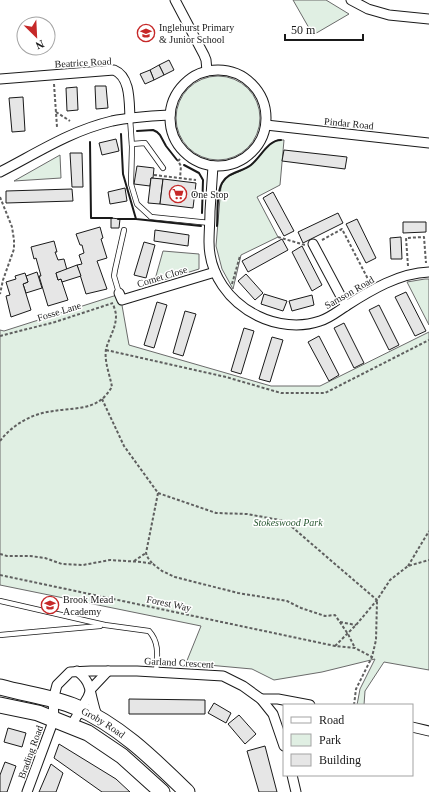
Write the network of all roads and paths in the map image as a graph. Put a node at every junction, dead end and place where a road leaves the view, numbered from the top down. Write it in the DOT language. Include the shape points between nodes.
graph roads {
  1 [pos="175,0"];
  2 [pos="351,0"];
  3 [pos="429,19"];
  4 [pos="206,71"];
  5 [pos="54,75"];
  6 [pos="0,79"];
  7 [pos="56,112"];
  8 [pos="170,115"];
  9 [pos="130,118"];
  10 [pos="70,121"];
  11 [pos="266,125"];
  12 [pos="57,126"];
  13 [pos="429,143"];
  14 [pos="132,144"];
  15 [pos="180,159"];
  16 [pos="213,166"];
  17 [pos="163,168"];
  18 [pos="0,172"];
  19 [pos="154,175"];
  20 [pos="180,178"];
  21 [pos="196,180"];
  22 [pos="0,197"];
  23 [pos="210,223"];
  24 [pos="124,230"];
  25 [pos="278,237"];
  26 [pos="313,244"];
  27 [pos="240,256"];
  28 [pos="215,272"];
  29 [pos="428,272"];
  30 [pos="408,275"];
  31 [pos="374,290"];
  32 [pos="226,291"];
  33 [pos="0,294"];
  34 [pos="120,296"];
  35 [pos="112,303"];
  36 [pos="346,306"];
  37 [pos="0,336"];
  38 [pos="429,340"];
  39 [pos="106,350"];
  40 [pos="102,399"];
  41 [pos="0,440"];
  42 [pos="158,493"];
  43 [pos="429,531"];
  44 [pos="146,553"];
  45 [pos="0,554"];
  46 [pos="429,560"];
  47 [pos="133,561"];
  48 [pos="153,564"];
  49 [pos="408,566"];
  50 [pos="0,575"];
  51 [pos="378,600"];
  52 [pos="0,601"];
  53 [pos="340,622"];
  54 [pos="105,625"];
  55 [pos="356,625"];
  56 [pos="348,634"];
  57 [pos="0,635"];
  58 [pos="335,646"];
  59 [pos="355,648"];
  60 [pos="372,657"];
  61 [pos="77,671"];
  62 [pos="108,671"];
  63 [pos="156,672"];
  64 [pos="0,687"];
  65 [pos="91,689"];
  66 [pos="261,699"];
  67 [pos="53,700"];
  68 [pos="305,704"];
  69 [pos="354,704"];
  70 [pos="0,705"];
  71 [pos="80,709"];
  72 [pos="98,718"];
  73 [pos="54,719"];
  74 [pos="71,726"];
  75 [pos="413,727"];
  76 [pos="429,731"];
  77 [pos="283,743"];
  78 [pos="292,776"];
  79 [pos="27,792"];
  80 [pos="162,792"];
  81 [pos="187,792"];
  82 [pos="296,792"];
  1 -- 4 [label="street" via="204,55"];
  2 -- 3 [label="street" via="368,9 389,15"];
  4 -- 8 [label="street" via="185,82 172,103"];
  4 -- 11 [label="street" via="220,69 246,78 256,87 263,99"];
  5 -- 6 [label="street, Beatrice Road"];
  5 -- 7 [label="path"];
  5 -- 9 [label="street, Beatrice Road" via="114,70 118,72 126,84"];
  7 -- 10 [label="path"];
  7 -- 12 [label="path"];
  8 -- 9 [label="street"];
  8 -- 16 [label="street" via="171,130 186,154 199,162"];
  9 -- 14 [label="lane"];
  9 -- 18 [label="street" via="74,133"];
  11 -- 13 [label="street, Pindar Road"];
  11 -- 16 [label="street" via="263,137 248,156 225,166"];
  14 -- 17 [label="lane" via="145,143"];
  14 -- 23 [label="lane" via="131,184 137,204 151,217"];
  15 -- 20 [label="path"];
  16 -- 23 [label="street, Samson Road"];
  19 -- 20 [label="path"];
  20 -- 21 [label="path"];
  22 -- 33 [label="path" via="12,227 14,249"];
  23 -- 28 [label="street, Samson Road" via="209,242"];
  24 -- 34 [label="lane" via="114,276"];
  25 -- 26 [label="path" via="308,246"];
  26 -- 31 [label="path" via="342,229"];
  26 -- 36 [label="street"];
  27 -- 32 [label="path" via="232,287"];
  28 -- 32 [label="street, Samson Road"];
  28 -- 34 [label="street, Comet Close"];
  29 -- 30 [label="street, Samson Road"];
  29 -- 30 [label="path" via="424,237 406,238"];
  30 -- 31 [label="street, Samson Road"];
  31 -- 36 [label="street, Samson Road"];
  32 -- 36 [label="street, Samson Road" via="248,311 265,320 278,323 304,324 320,321"];
  34 -- 35 [label="path, Fosse Lane"];
  35 -- 37 [label="path, Fosse Lane" via="55,322"];
  35 -- 39 [label="path" via="116,316"];
  38 -- 39 [label="path" via="325,393 281,393 226,377"];
  39 -- 40 [label="path" via="106,364 112,387"];
  40 -- 41 [label="path" via="77,409 52,411 20,422"];
  40 -- 42 [label="path" via="124,446"];
  42 -- 44 [label="path"];
  42 -- 51 [label="path" via="216,513 247,514 285,521"];
  43 -- 49 [label="path"];
  44 -- 47 [label="path"];
  44 -- 48 [label="path"];
  45 -- 47 [label="path" via="45,558 62,564"];
  46 -- 49 [label="path"];
  47 -- 48 [label="path"];
  48 -- 53 [label="path" via="175,577 238,594 287,601 325,616 335,616"];
  49 -- 51 [label="path" via="390,580"];
  50 -- 58 [label="path, Forest Way"];
  51 -- 55 [label="path"];
  51 -- 60 [label="path" via="376,640"];
  52 -- 54 [label="lane"];
  53 -- 55 [label="path"];
  53 -- 56 [label="path"];
  54 -- 57 [label="lane"];
  54 -- 63 [label="lane" via="149,632 154,636 157,643"];
  55 -- 56 [label="path"];
  56 -- 58 [label="path"];
  56 -- 59 [label="path"];
  58 -- 59 [label="path, Forest Way"];
  59 -- 60 [label="path, Forest Way"];
  60 -- 69 [label="path" via="356,689"];
  61 -- 62 [label="street, Garland Crescent"];
  61 -- 65 [label="street" via="85,677"];
  61 -- 67 [label="street" via="70,672 57,685"];
  62 -- 63 [label="street, Garland Crescent"];
  62 -- 65 [label="street"];
  63 -- 66 [label="street, Garland Crescent" via="223,676"];
  64 -- 67 [label="main road, Groby Road"];
  65 -- 71 [label="street"];
  65 -- 72 [label="street"];
  66 -- 68 [label="street"];
  66 -- 77 [label="street, Garland Crescent" via="273,714"];
  67 -- 71 [label="main road, Groby Road"];
  67 -- 73 [label="street"];
  70 -- 73 [label="main road, Groby Road"];
  71 -- 72 [label="main road, Groby Road"];
  71 -- 74 [label="street"];
  72 -- 81 [label="main road, Groby Road" via="149,755"];
  73 -- 74 [label="main road, Groby Road"];
  73 -- 79 [label="street, Brading Road"];
  74 -- 80 [label="main road, Groby Road" via="88,733 122,756"];
  75 -- 76 [label="street"];
  78 -- 82 [label="street"];
}
